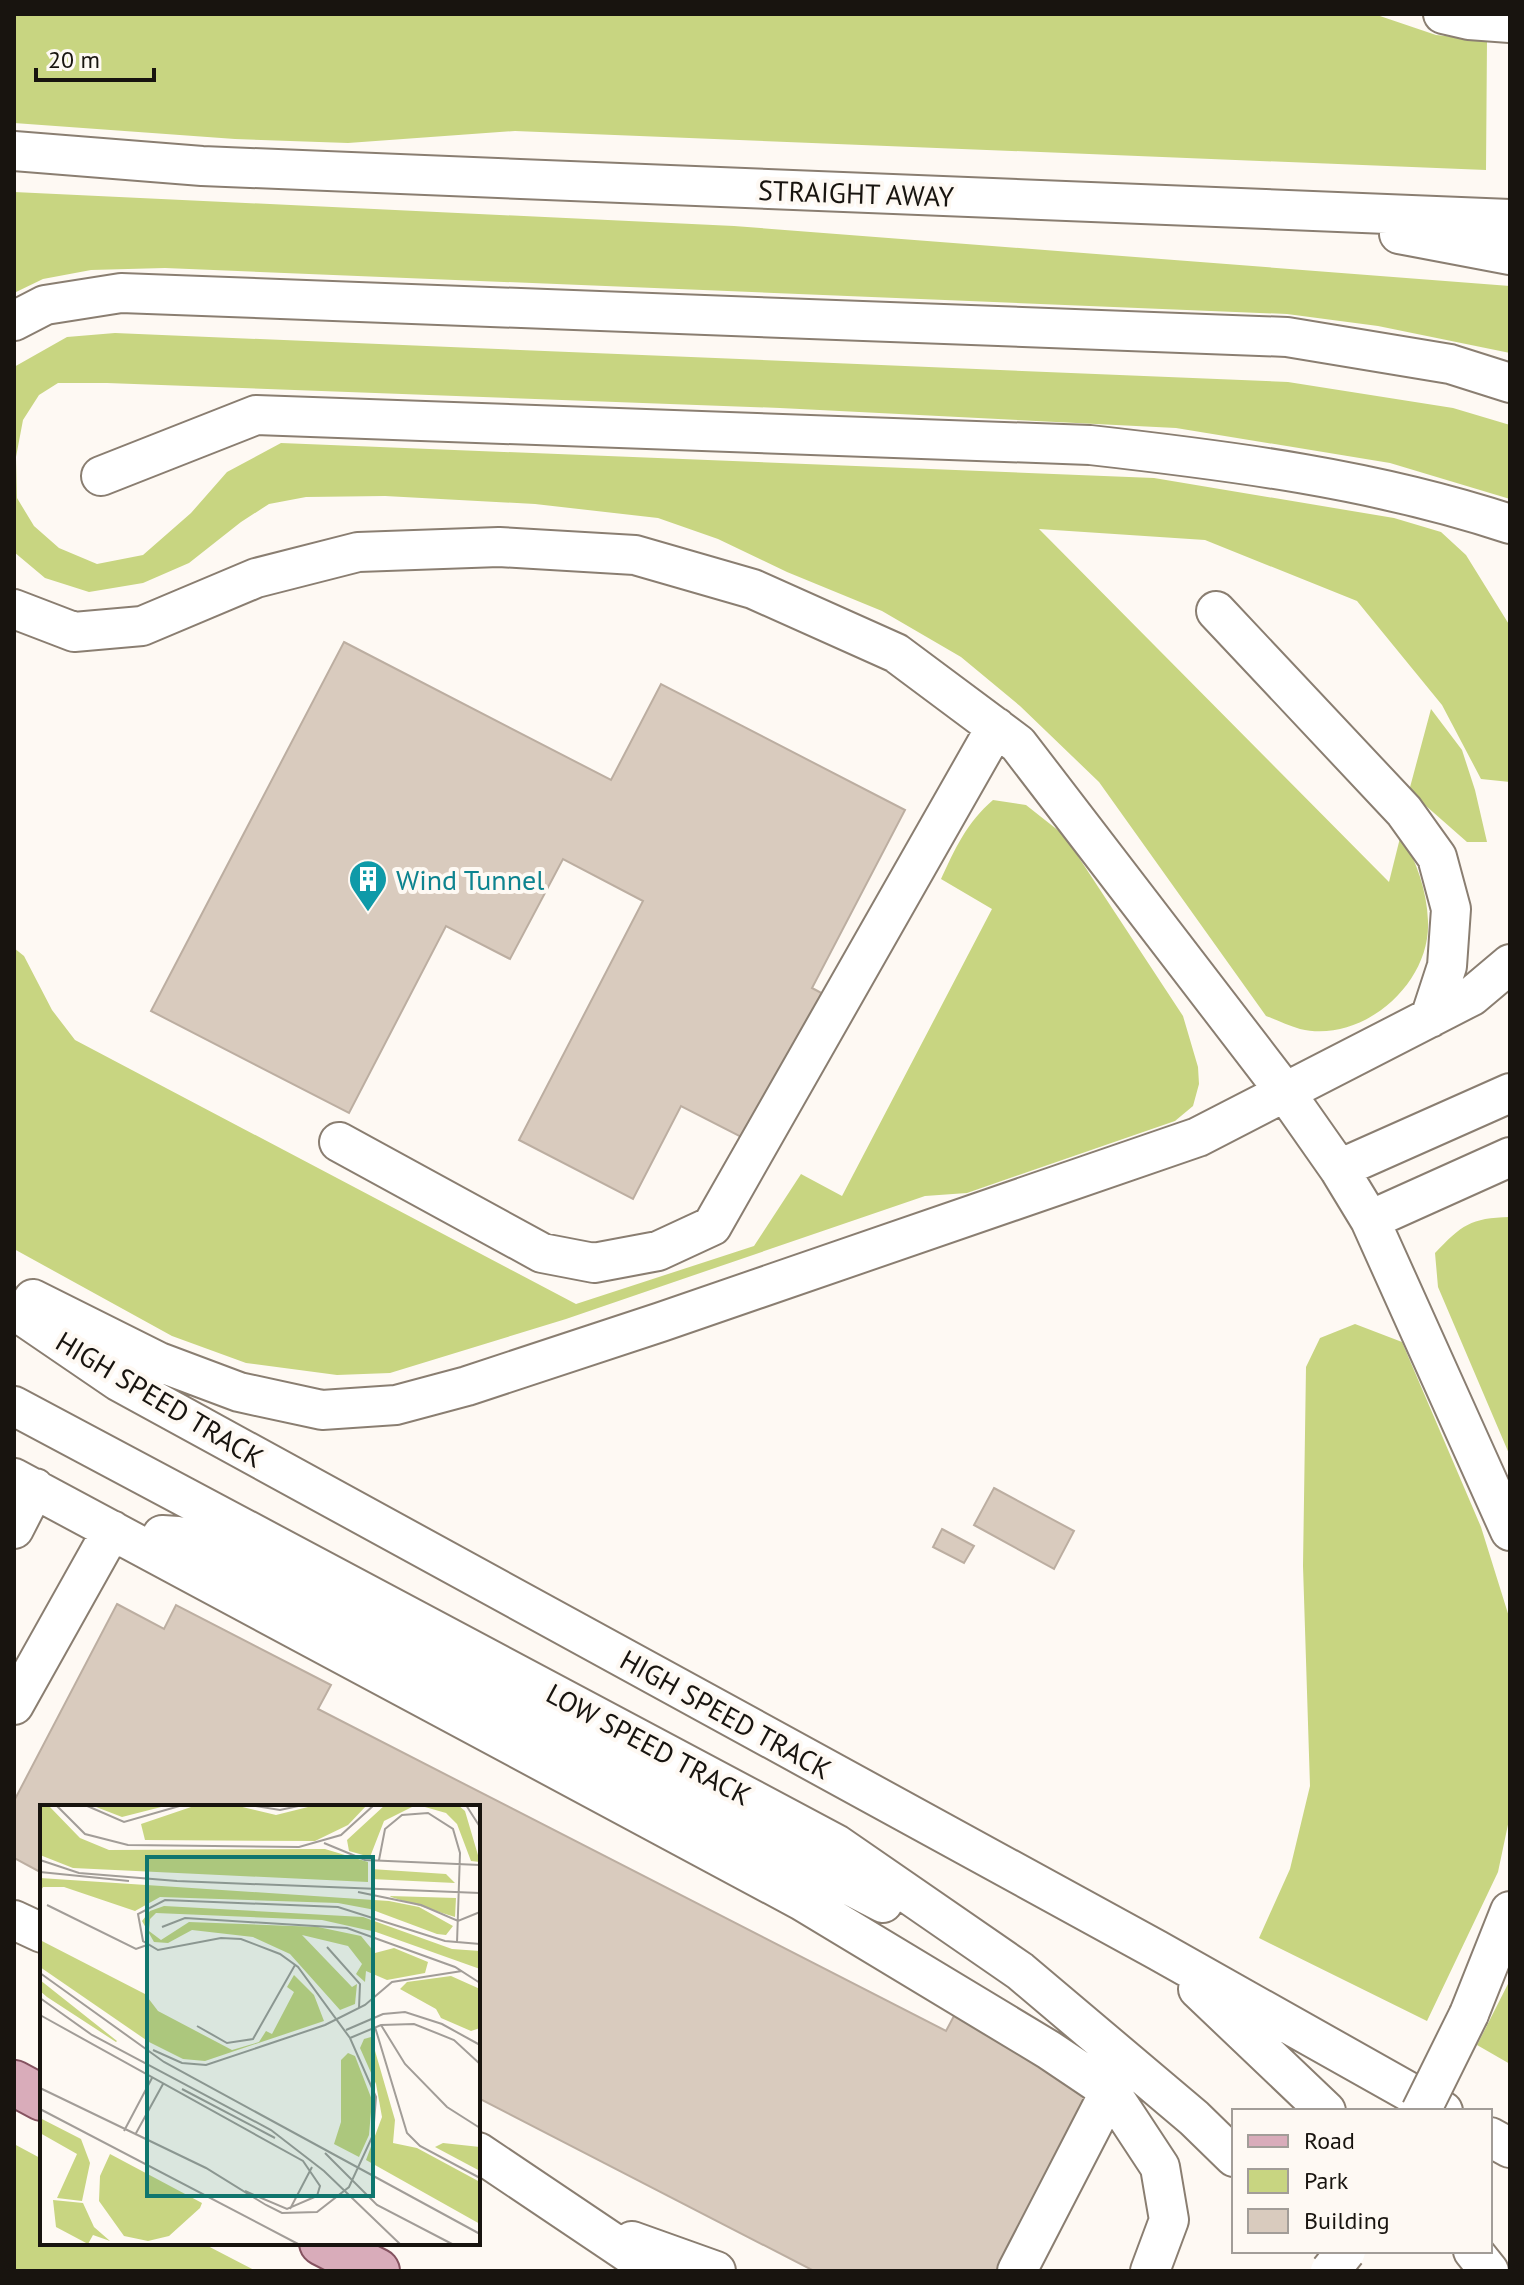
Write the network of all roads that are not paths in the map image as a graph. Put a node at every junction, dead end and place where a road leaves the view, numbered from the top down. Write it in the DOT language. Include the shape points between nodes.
graph roads {
  1 [pos="1443,14"];
  2 [pos="1510,23"];
  3 [pos="14,151"];
  4 [pos="14,165"];
  5 [pos="202,166"];
  6 [pos="1273,210"];
  7 [pos="1510,219"];
  8 [pos="1510,255"];
  9 [pos="14,321"];
  10 [pos="1510,383"];
  11 [pos="101,476"];
  12 [pos="1510,524"];
  13 [pos="14,609"];
  14 [pos="1216,611"];
  15 [pos="996,727"];
  16 [pos="1510,964"];
  17 [pos="1430,1018"];
  18 [pos="1285,1092"];
  19 [pos="1510,1093"];
  20 [pos="339,1142"];
  21 [pos="1510,1157"];
  22 [pos="1339,1169"];
  23 [pos="1370,1220"];
  24 [pos="14,1289"];
  25 [pos="14,1310"];
  26 [pos="14,1406"];
  27 [pos="24,1483"];
  28 [pos="14,1529"];
  29 [pos="112,1530"];
  30 [pos="1510,1531"];
  31 [pos="14,1705"];
  32 [pos="1510,1911"];
  33 [pos="14,1920"];
  34 [pos="40,1932"];
  35 [pos="1157,1950"];
  36 [pos="1053,1998"];
  37 [pos="14,2083"];
  38 [pos="1110,2091"];
  39 [pos="40,2097"];
  40 [pos="1324,2109"];
  41 [pos="1422,2109"];
  42 [pos="1439,2109"];
  43 [pos="1492,2138"];
  44 [pos="1510,2148"];
  45 [pos="480,2153"];
  46 [pos="1232,2155"];
  47 [pos="584,2223"];
  48 [pos="326,2245"];
  49 [pos="1335,2253"];
  50 [pos="1344,2253"];
  51 [pos="1475,2253"];
  52 [pos="377,2271"];
  53 [pos="655,2271"];
  54 [pos="716,2271"];
  55 [pos="1017,2271"];
  56 [pos="1150,2271"];
  57 [pos="1330,2271"];
  58 [pos="1354,2271"];
  59 [pos="1489,2271"];
  1 -- 2 [label="lane"];
  3 -- 5 [label="lane, STRAIGHT AWAY"];
  4 -- 5 [label="lane, STRAIGHT AWAY"];
  5 -- 6 [label="lane, STRAIGHT AWAY"];
  6 -- 7 [label="lane, STRAIGHT AWAY"];
  6 -- 8 [label="lane"];
  9 -- 10 [label="lane" via="45,305 121,293 1287,337 1450,364"];
  11 -- 12 [label="lane" via="256,415 1090,445 1217,459 1347,482"];
  13 -- 15 [label="lane" via="74,632 142,626 256,578 358,552 499,547 635,555 753,589 896,653"];
  14 -- 17 [label="lane" via="1404,811 1437,857 1451,909 1447,966"];
  15 -- 18 [label="lane" via="1018,744"];
  15 -- 20 [label="lane" via="712,1226 658,1251 594,1263 542,1253"];
  16 -- 17 [label="lane" via="1472,996"];
  17 -- 18 [label="lane"];
  18 -- 22 [label="lane"];
  18 -- 24 [label="lane" via="1198,1137 661,1322 396,1405 322,1410 239,1392 159,1362"];
  19 -- 22 [label="lane"];
  21 -- 23 [label="lane"];
  22 -- 23 [label="lane"];
  23 -- 30 [label="lane"];
  25 -- 35 [label="lane, HIGH SPEED TRACK" via="118,1381"];
  26 -- 36 [label="lane, LOW SPEED TRACK" via="836,1844"];
  27 -- 28 [label="lane"];
  27 -- 29 [label="lane"];
  29 -- 31 [label="lane"];
  29 -- 36 [label="lane" via="178,1536 838,1878"];
  29 -- 38 [label="lane" via="802,1901"];
  32 -- 41 [label="lane, bridge" via="1469,2014"];
  33 -- 34 [label="lane"];
  35 -- 40 [label="lane"];
  35 -- 42 [label="lane, HIGH SPEED TRACK"];
  36 -- 46 [label="lane, LOW SPEED TRACK"];
  37 -- 39 [label="main road"];
  38 -- 55 [label="lane"];
  38 -- 56 [label="lane" via="1160,2167 1169,2220"];
  43 -- 44 [label="lane"];
  45 -- 47 [label="lane"];
  47 -- 53 [label="lane"];
  47 -- 54 [label="lane"];
  48 -- 52 [label="main road"];
  49 -- 58 [label="lane"];
  50 -- 57 [label="lane, bridge"];
  51 -- 59 [label="lane"];
}
